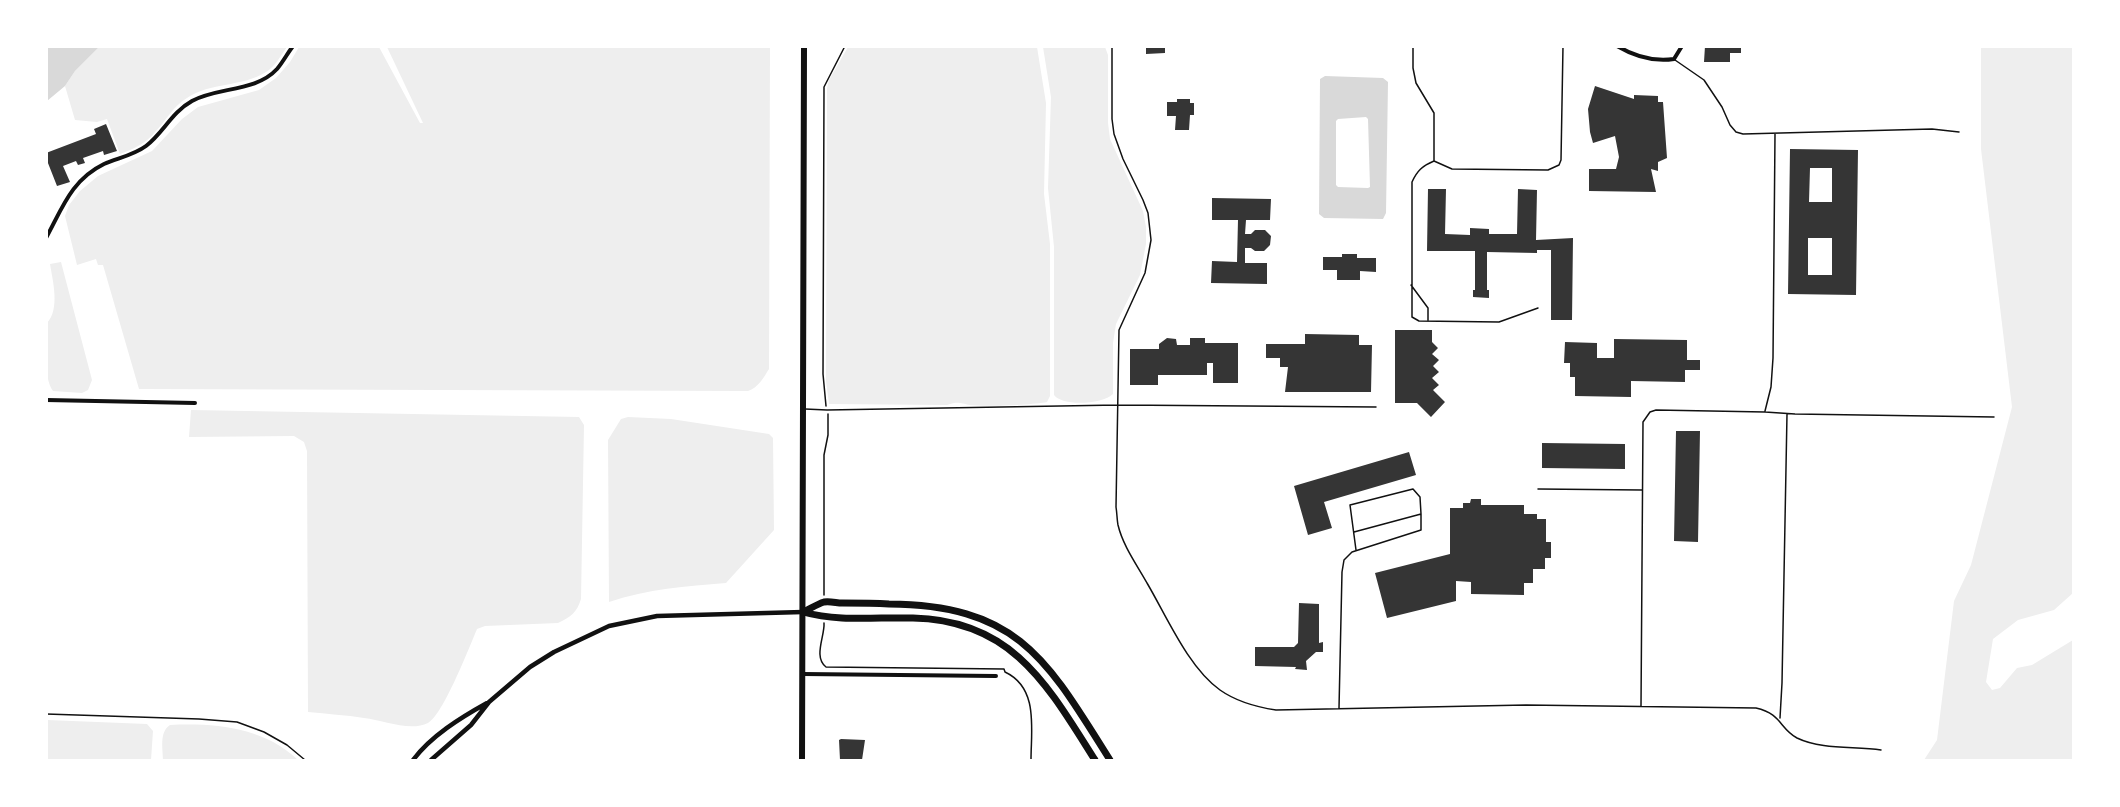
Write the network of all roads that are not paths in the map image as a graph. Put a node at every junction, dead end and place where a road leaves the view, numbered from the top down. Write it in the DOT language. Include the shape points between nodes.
graph roads {
  1 [pos="292,46"];
  2 [pos="804,46"];
  3 [pos="1112,46"];
  4 [pos="1413,46"];
  5 [pos="1563,46"];
  6 [pos="1617,46"];
  7 [pos="1682,46"];
  8 [pos="1674,59"];
  9 [pos="1959,132"];
  10 [pos="1775,133"];
  11 [pos="1434,161"];
  12 [pos="46,238"];
  13 [pos="1411,285"];
  14 [pos="1538,308"];
  15 [pos="1428,321"];
  16 [pos="46,400"];
  17 [pos="195,403"];
  18 [pos="1118,405"];
  19 [pos="1376,407"];
  20 [pos="804,408"];
  21 [pos="1765,412"];
  22 [pos="1787,414"];
  23 [pos="1994,417"];
  24 [pos="1538,489"];
  25 [pos="1643,490"];
  26 [pos="1421,514"];
  27 [pos="1354,532"];
  28 [pos="1356,551"];
  29 [pos="803,612"];
  30 [pos="803,674"];
  31 [pos="996,676"];
  32 [pos="489,702"];
  33 [pos="1641,707"];
  34 [pos="1339,709"];
  35 [pos="46,714"];
  36 [pos="1780,721"];
  37 [pos="1881,750"];
  38 [pos="305,760"];
  39 [pos="412,760"];
  40 [pos="431,760"];
  41 [pos="802,760"];
  42 [pos="1095,760"];
  43 [pos="1110,760"];
  1 -- 12 [label="street" via="271,74 192,101 148,145 85,177 66,198"];
  2 -- 20 [label="main road"];
  3 -- 18 [label="lane" via="1114,134 1148,213 1151,240 1145,273 1119,330"];
  4 -- 11 [label="lane" via="1416,83 1434,113"];
  5 -- 11 [label="lane" via="1559,165 1548,170 1452,169"];
  6 -- 8 [label="street" via="1638,56"];
  7 -- 8 [label="street"];
  8 -- 10 [label="lane" via="1704,80 1737,132"];
  9 -- 10 [label="lane" via="1932,129"];
  10 -- 21 [label="lane" via="1773,357"];
  11 -- 13 [label="lane" via="1416,172 1412,182"];
  13 -- 15 [label="lane" via="1428,308"];
  13 -- 15 [label="lane" via="1412,317"];
  14 -- 15 [label="lane" via="1499,322"];
  16 -- 17 [label="street"];
  18 -- 19 [label="lane"];
  18 -- 20 [label="lane"];
  18 -- 34 [label="lane" via="1118,526 1196,666 1219,689 1255,707"];
  20 -- 29 [label="main road"];
  21 -- 22 [label="lane"];
  21 -- 25 [label="lane" via="1650,412 1643,422"];
  22 -- 23 [label="lane"];
  22 -- 36 [label="lane"];
  24 -- 25 [label="lane"];
  25 -- 33 [label="lane"];
  26 -- 27 [label="lane"];
  26 -- 27 [label="lane" via="1420,497 1413,489 1350,505"];
  26 -- 28 [label="lane" via="1421,530"];
  27 -- 28 [label="lane"];
  28 -- 34 [label="lane" via="1344,560 1342,573"];
  29 -- 30 [label="main road"];
  29 -- 32 [label="street" via="657,616 609,626 530,667"];
  29 -- 42 [label="highway" via="824,618 938,620 992,638 1035,671"];
  29 -- 43 [label="highway" via="824,603 911,604 946,608 984,620 1017,638 1042,660"];
  30 -- 31 [label="street"];
  30 -- 41 [label="main road"];
  32 -- 39 [label="street" via="463,716"];
  32 -- 40 [label="street" via="471,725"];
  33 -- 34 [label="lane"];
  33 -- 36 [label="lane" via="1756,708"];
  35 -- 38 [label="lane" via="237,722 264,732"];
  36 -- 37 [label="lane" via="1788,732 1808,742"];
}
